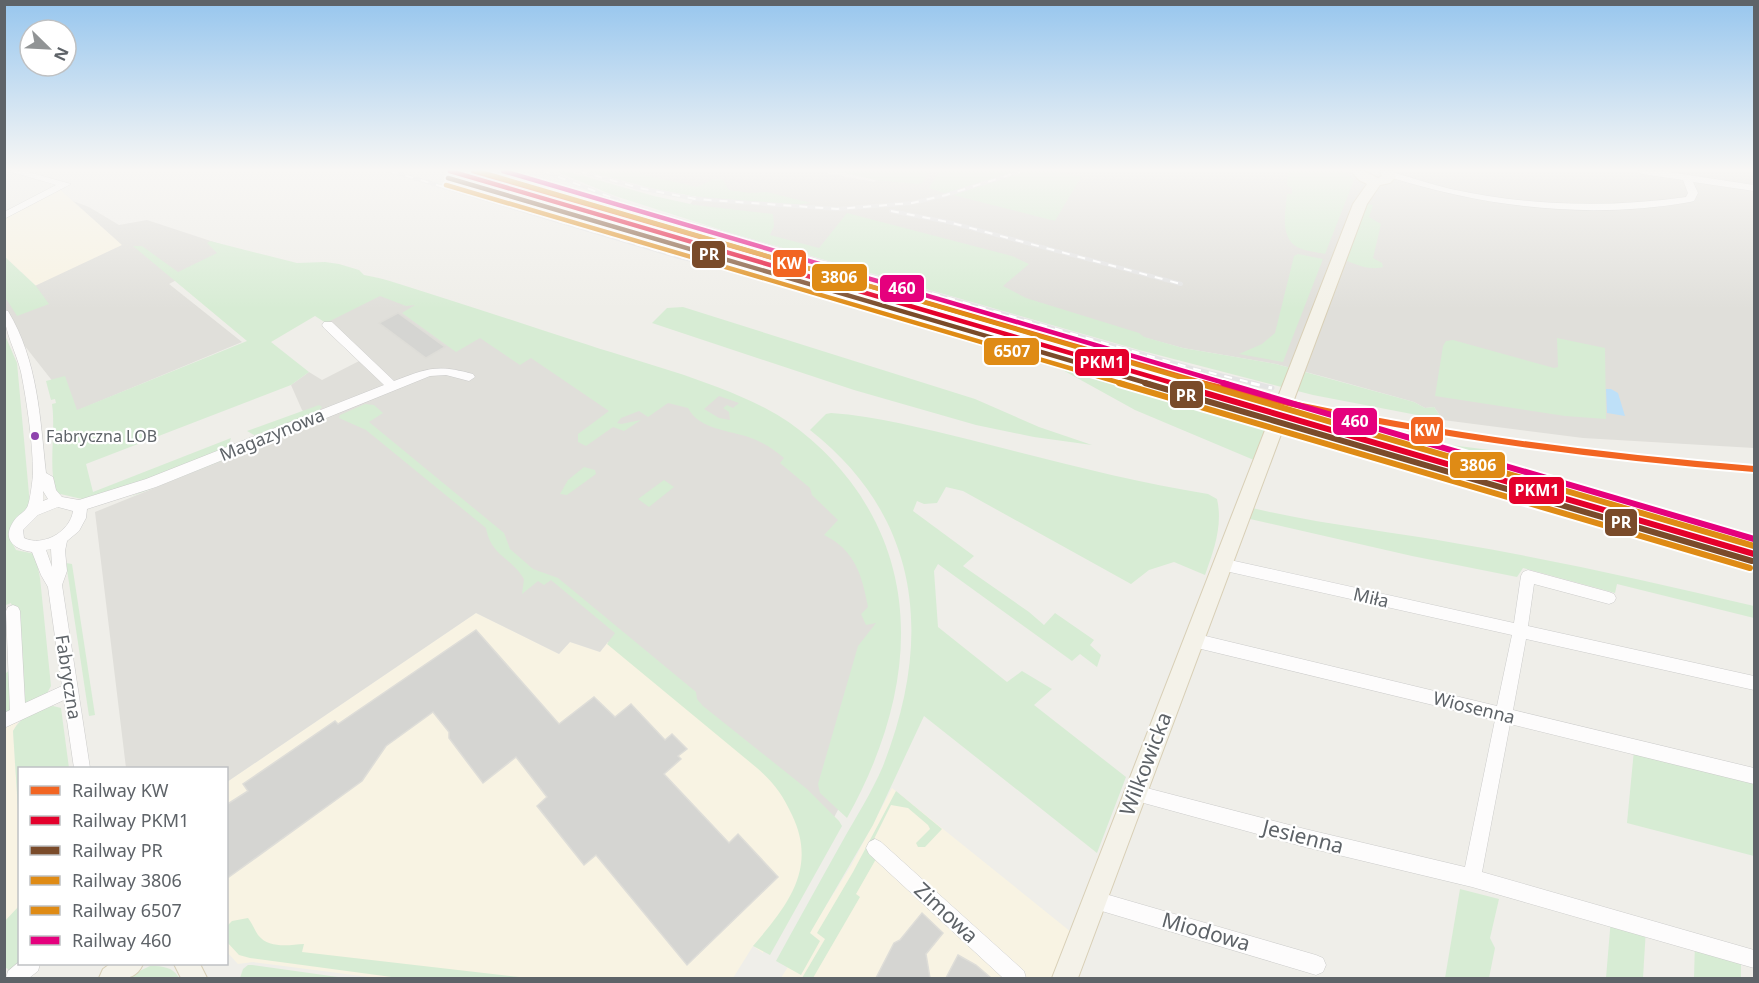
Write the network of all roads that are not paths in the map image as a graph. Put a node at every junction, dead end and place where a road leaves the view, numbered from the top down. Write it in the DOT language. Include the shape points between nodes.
graph roads {
  1 [pos="1355,217"];
  2 [pos="5,314"];
  3 [pos="328,325"];
  4 [pos="469,377"];
  5 [pos="393,387"];
  6 [pos="40,476"];
  7 [pos="58,502"];
  8 [pos="34,511"];
  9 [pos="79,512"];
  10 [pos="61,538"];
  11 [pos="37,547"];
  12 [pos="1224,557"];
  13 [pos="55,585"];
  14 [pos="1609,598"];
  15 [pos="13,611"];
  16 [pos="1520,631"];
  17 [pos="1193,640"];
  18 [pos="1755,683"];
  19 [pos="70,690"];
  20 [pos="1503,714"];
  21 [pos="11,717"];
  22 [pos="82,767"];
  23 [pos="1755,776"];
  24 [pos="1135,793"];
  25 [pos="875,848"];
  26 [pos="1472,878"];
  27 [pos="1095,900"];
  28 [pos="1755,959"];
  29 [pos="29,965"];
  30 [pos="1316,965"];
  31 [pos="15,978"];
  32 [pos="1017,978"];
  33 [pos="1065,978"];
  1 -- 12 [label="main road, Wilkowicka"];
  2 -- 6 [label="street" via="24,353"];
  3 -- 5 [label="street"];
  4 -- 5 [label="street, Magazynowa" via="437,370"];
  5 -- 9 [label="street, Magazynowa"];
  6 -- 7 [label="street" via="48,481"];
  6 -- 8 [label="street" via="35,486"];
  7 -- 8 [label="street"];
  7 -- 9 [label="street" via="69,502"];
  8 -- 11 [label="street" via="20,523 15,536 21,545"];
  9 -- 10 [label="street" via="73,528"];
  10 -- 11 [label="street"];
  10 -- 13 [label="street, Fabryczna" via="57,551 60,571"];
  11 -- 13 [label="street, Fabryczna" via="47,577"];
  12 -- 16 [label="street, Miła"];
  12 -- 17 [label="main road, Wilkowicka"];
  13 -- 19 [label="street, Fabryczna"];
  14 -- 16 [label="street" via="1528,576"];
  15 -- 21 [label="street"];
  16 -- 18 [label="street, Miła"];
  16 -- 20 [label="street"];
  17 -- 20 [label="street, Wiosenna"];
  17 -- 24 [label="main road, Wilkowicka"];
  19 -- 21 [label="street"];
  19 -- 22 [label="street, Fabryczna"];
  20 -- 23 [label="street, Wiosenna"];
  20 -- 26 [label="street"];
  24 -- 26 [label="street, Jesienna"];
  24 -- 27 [label="main road, Wilkowicka"];
  25 -- 32 [label="street, Zimowa"];
  26 -- 28 [label="street, Jesienna"];
  27 -- 30 [label="street, Miodowa"];
  27 -- 33 [label="main road, Wilkowicka"];
  29 -- 31 [label="street"];
}
